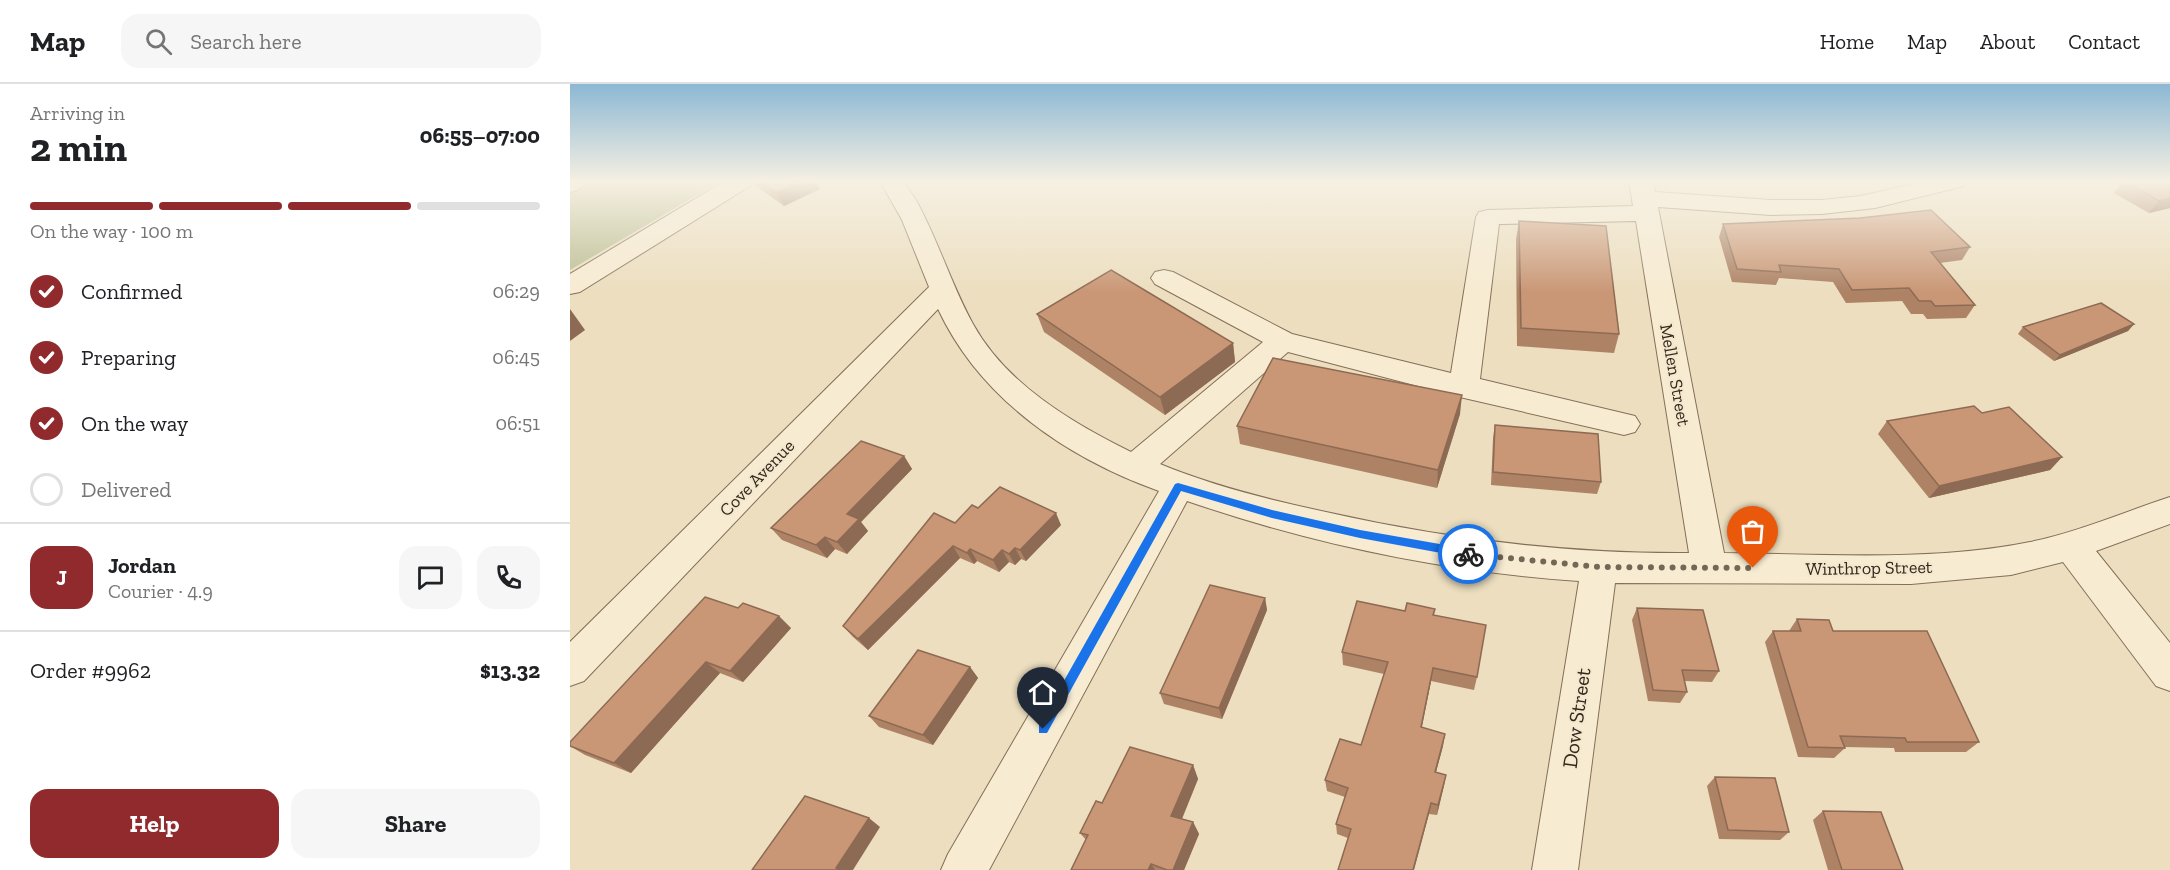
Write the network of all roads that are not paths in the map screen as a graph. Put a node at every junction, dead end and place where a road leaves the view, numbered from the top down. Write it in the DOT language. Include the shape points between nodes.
graph roads {
  1 [pos="683,218"];
  2 [pos="914,218"];
  3 [pos="1490,218"];
  4 [pos="1647,218"];
  5 [pos="1164,278"];
  6 [pos="570,286"];
  7 [pos="943,288"];
  8 [pos="1283,341"];
  9 [pos="1464,387"];
  10 [pos="1624,424"];
  11 [pos="1135,467"];
  12 [pos="1178,486"];
  13 [pos="2170,510"];
  14 [pos="2071,546"];
  15 [pos="1599,567"];
  16 [pos="1709,568"];
  17 [pos="570,668"];
  18 [pos="2170,673"];
  19 [pos="964,870"];
  20 [pos="1555,870"];
  1 -- 6 [label="street"];
  2 -- 7 [label="street, Winthrop Street"];
  3 -- 9 [label="street"];
  4 -- 16 [label="street, Mellen Street"];
  5 -- 8 [label="street"];
  7 -- 11 [label="street, Winthrop Street" via="971,344 1025,402 1070,436"];
  7 -- 17 [label="street, Cove Avenue"];
  8 -- 9 [label="street"];
  8 -- 11 [label="street"];
  9 -- 10 [label="street"];
  11 -- 12 [label="street, Winthrop Street"];
  12 -- 15 [label="street, Winthrop Street" via="1272,514 1382,539 1494,558"];
  12 -- 19 [label="street"];
  13 -- 14 [label="street, Winthrop Street"];
  14 -- 16 [label="street, Winthrop Street" via="2013,559 1934,568"];
  14 -- 18 [label="street"];
  15 -- 16 [label="street, Winthrop Street"];
  15 -- 20 [label="street, Dow Street"];
}
